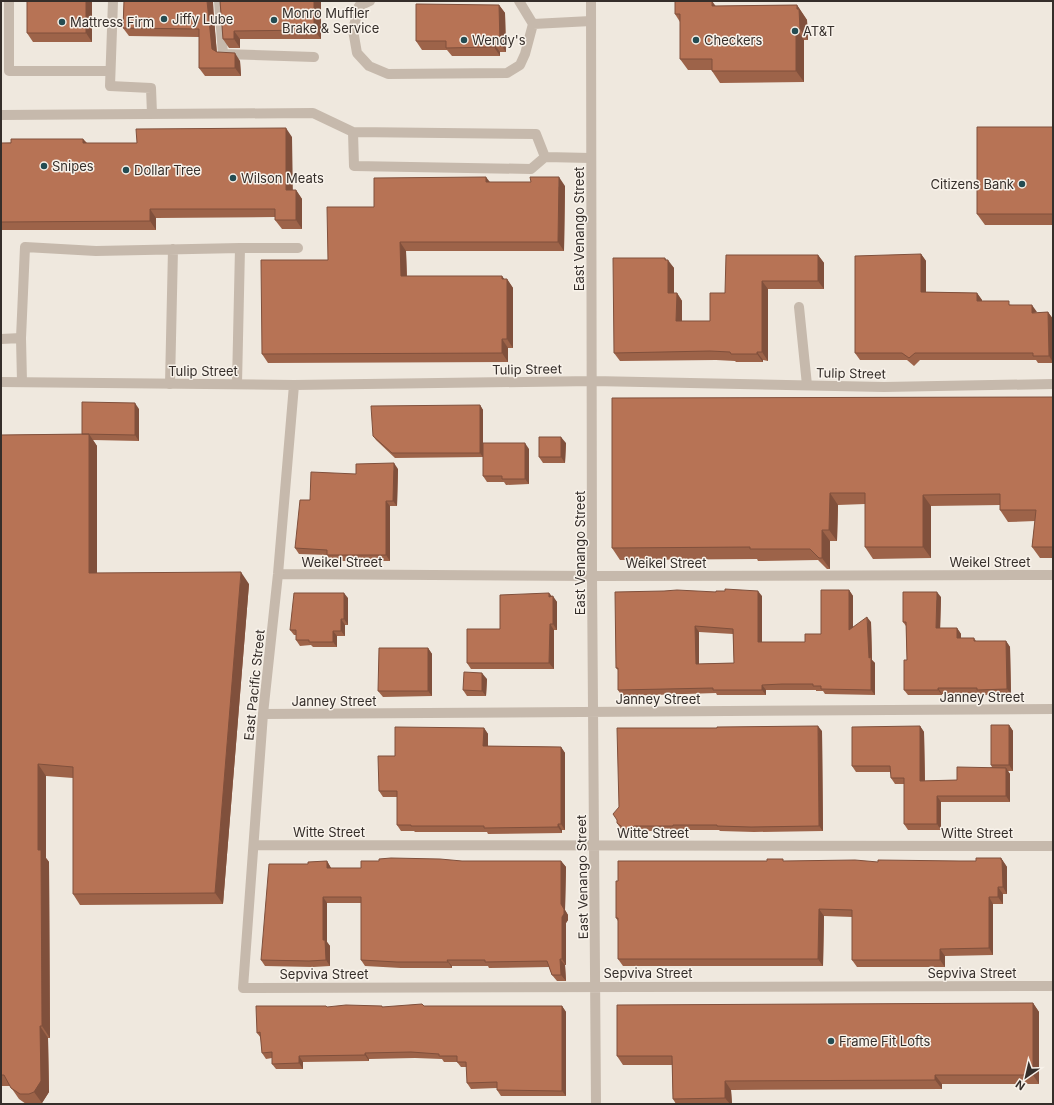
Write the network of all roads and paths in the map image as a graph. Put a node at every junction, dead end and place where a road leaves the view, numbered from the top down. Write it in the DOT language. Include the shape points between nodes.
graph roads {
  1 [pos="9,1"];
  2 [pos="114,1"];
  3 [pos="219,1"];
  4 [pos="370,1"];
  5 [pos="519,1"];
  6 [pos="591,1"];
  7 [pos="591,21"];
  8 [pos="533,24"];
  9 [pos="314,57"];
  10 [pos="110,71"];
  11 [pos="1,114"];
  12 [pos="152,114"];
  13 [pos="353,132"];
  14 [pos="545,157"];
  15 [pos="591,158"];
  16 [pos="240,248"];
  17 [pos="298,248"];
  18 [pos="173,249"];
  19 [pos="799,307"];
  20 [pos="21,338"];
  21 [pos="1,339"];
  22 [pos="593,381"];
  23 [pos="1,382"];
  24 [pos="22,382"];
  25 [pos="170,384"];
  26 [pos="237,384"];
  27 [pos="1053,384"];
  28 [pos="294,385"];
  29 [pos="807,385"];
  30 [pos="278,574"];
  31 [pos="1053,575"];
  32 [pos="592,576"];
  33 [pos="1053,709"];
  34 [pos="594,713"];
  35 [pos="263,714"];
  36 [pos="254,845"];
  37 [pos="594,846"];
  38 [pos="1053,846"];
  39 [pos="596,986"];
  40 [pos="1053,986"];
  41 [pos="242,988"];
  42 [pos="596,1104"];
  1 -- 10 [label="street" via="9,71"];
  2 -- 10 [label="street"];
  3 -- 9 [label="street" via="223,54"];
  4 -- 8 [label="street" via="360,6 353,30 357,53 369,66 388,74 508,73 520,65"];
  5 -- 8 [label="street"];
  6 -- 7 [label="street, East Venango Street"];
  7 -- 8 [label="street"];
  7 -- 15 [label="street, East Venango Street"];
  10 -- 12 [label="street" via="110,86 151,88"];
  11 -- 12 [label="street"];
  12 -- 13 [label="street" via="312,113"];
  13 -- 14 [label="street" via="536,134"];
  13 -- 14 [label="street" via="354,166 531,169"];
  14 -- 15 [label="street"];
  15 -- 22 [label="street, East Venango Street"];
  16 -- 17 [label="street"];
  16 -- 18 [label="street"];
  16 -- 26 [label="street"];
  18 -- 20 [label="street" via="96,251 25,247"];
  18 -- 25 [label="street"];
  19 -- 29 [label="street"];
  20 -- 21 [label="street"];
  20 -- 24 [label="street"];
  22 -- 28 [label="street, Tulip Street"];
  22 -- 29 [label="street, Tulip Street"];
  22 -- 32 [label="street, East Venango Street"];
  23 -- 24 [label="street, Tulip Street"];
  24 -- 25 [label="street, Tulip Street"];
  25 -- 26 [label="street, Tulip Street"];
  26 -- 28 [label="street, Tulip Street"];
  27 -- 29 [label="street, Tulip Street" via="884,387"];
  28 -- 30 [label="street, East Pacific Street"];
  30 -- 32 [label="street, Weikel Street"];
  30 -- 35 [label="street, East Pacific Street"];
  31 -- 32 [label="street, Weikel Street"];
  32 -- 34 [label="street, East Venango Street"];
  33 -- 34 [label="street, Janney Street"];
  34 -- 35 [label="street, Janney Street"];
  34 -- 37 [label="street, East Venango Street"];
  35 -- 36 [label="street, East Pacific Street"];
  36 -- 37 [label="street, Witte Street"];
  36 -- 41 [label="street, East Pacific Street"];
  37 -- 38 [label="street, Witte Street"];
  37 -- 39 [label="street, East Venango Street"];
  39 -- 40 [label="street, Sepviva Street"];
  39 -- 41 [label="street, Sepviva Street"];
  39 -- 42 [label="street, East Venango Street"];
}
